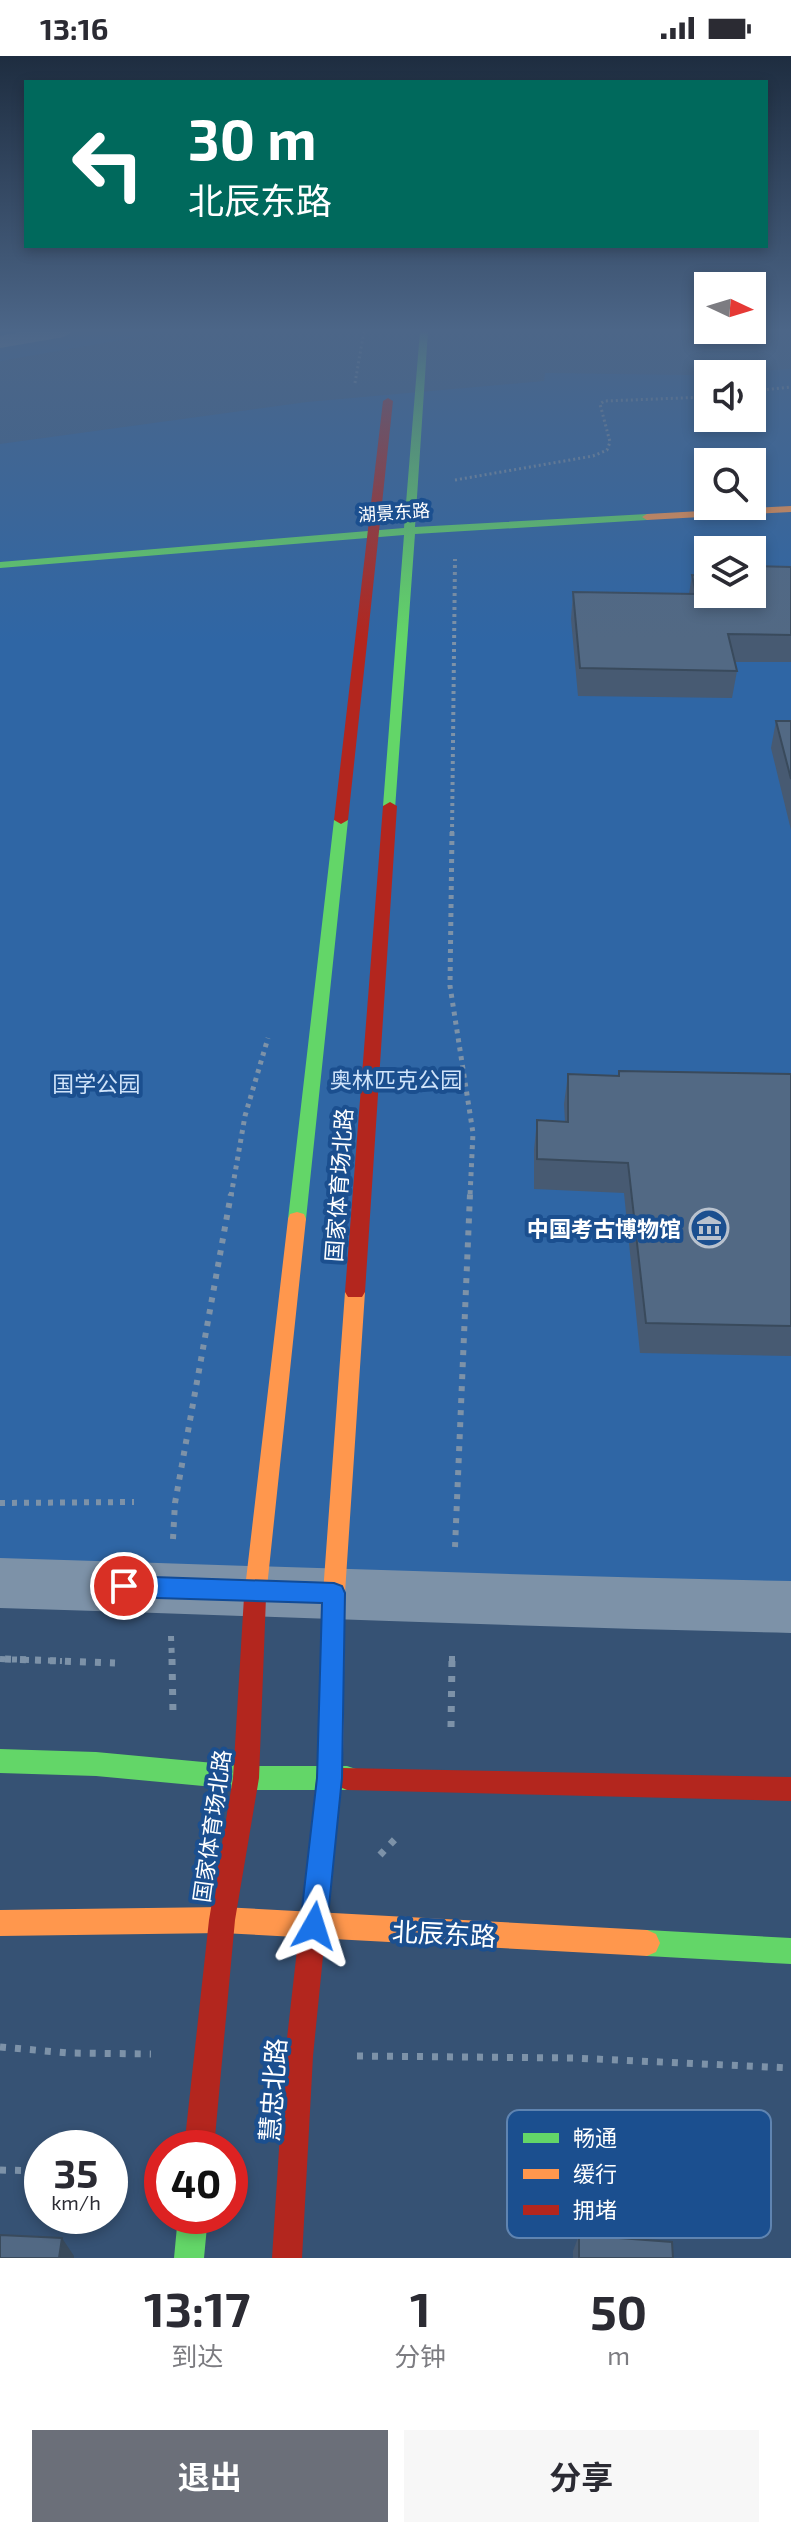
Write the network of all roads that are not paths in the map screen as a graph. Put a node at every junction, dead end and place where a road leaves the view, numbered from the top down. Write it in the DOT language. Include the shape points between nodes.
graph roads {
  1 [pos="384,434"];
  2 [pos="415,434"];
  3 [pos="791,496"];
  4 [pos="766,497"];
  5 [pos="694,501"];
  6 [pos="791,509"];
  7 [pos="456,522"];
  8 [pos="408,526"];
  9 [pos="375,528"];
  10 [pos="0,554"];
  11 [pos="0,565"];
  12 [pos="0,1583"];
  13 [pos="255,1590"];
  14 [pos="334,1593"];
  15 [pos="791,1607"];
  16 [pos="0,1761"];
  17 [pos="246,1778"];
  18 [pos="330,1778"];
  19 [pos="791,1789"];
  20 [pos="222,1920"];
  21 [pos="0,1923"];
  22 [pos="314,1926"];
  23 [pos="791,1951"];
  24 [pos="201,2130"];
  25 [pos="191,2234"];
  26 [pos="189,2258"];
  27 [pos="287,2258"];
  1 -- 9 [label="street, 国家体育场北路"];
  2 -- 8 [label="street, 国家体育场北路"];
  3 -- 4 [label="street"];
  5 -- 7 [label="street, 湖景东路"];
  6 -- 7 [label="street, 湖景东路"];
  7 -- 8 [label="street, 湖景东路"];
  8 -- 9 [label="street, 湖景东路"];
  8 -- 14 [label="street, 国家体育场北路"];
  9 -- 10 [label="street, 湖景东路"];
  9 -- 11 [label="street, 湖景东路"];
  9 -- 13 [label="street, 国家体育场北路"];
  12 -- 13 [label="street"];
  13 -- 14 [label="street"];
  13 -- 17 [label="street, 国家体育场北路"];
  14 -- 15 [label="street"];
  14 -- 18 [label="street, 国家体育场北路"];
  16 -- 17 [label="street"];
  17 -- 18 [label="street"];
  17 -- 20 [label="street, 国家体育场北路"];
  18 -- 19 [label="street"];
  18 -- 22 [label="street, 国家体育场北路"];
  20 -- 21 [label="street, 北辰东路"];
  20 -- 22 [label="street, 北辰东路"];
  20 -- 24 [label="street"];
  22 -- 23 [label="street, 北辰东路"];
  22 -- 27 [label="street, 慧忠北路" via="299,2056"];
  25 -- 26 [label="street"];
}
